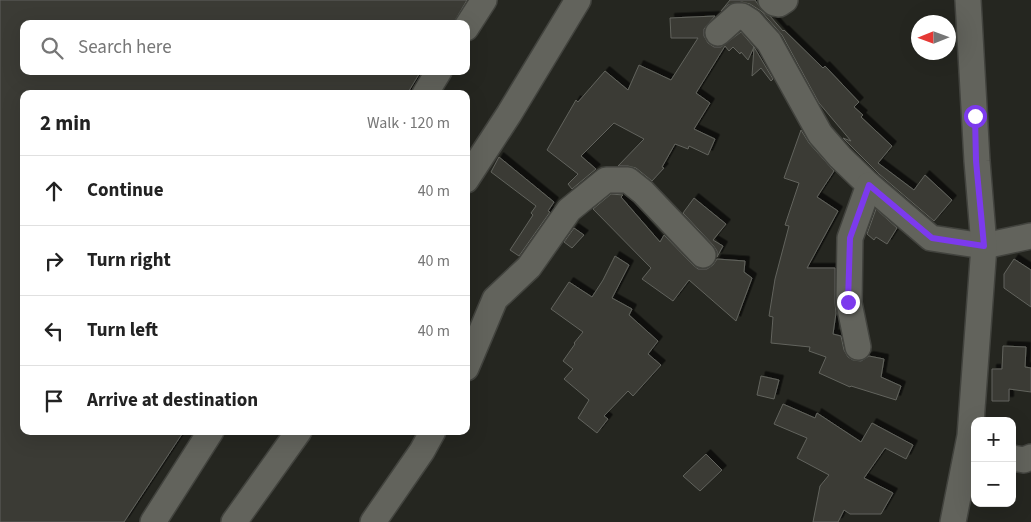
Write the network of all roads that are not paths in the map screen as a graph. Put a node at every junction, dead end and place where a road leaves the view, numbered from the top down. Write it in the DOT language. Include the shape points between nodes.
graph roads {
  1 [pos="484,0"];
  2 [pos="578,0"];
  3 [pos="771,0"];
  4 [pos="785,0"];
  5 [pos="968,0"];
  6 [pos="470,22"];
  7 [pos="718,32"];
  8 [pos="437,75"];
  9 [pos="427,90"];
  10 [pos="470,174"];
  11 [pos="869,185"];
  12 [pos="1031,236"];
  13 [pos="984,246"];
  14 [pos="703,255"];
  15 [pos="858,347"];
  16 [pos="470,358"];
  17 [pos="973,417"];
  18 [pos="208,435"];
  19 [pos="296,435"];
  20 [pos="431,435"];
  21 [pos="971,442"];
  22 [pos="1031,457"];
  23 [pos="1016,459"];
  24 [pos="153,522"];
  25 [pos="234,522"];
  26 [pos="373,522"];
  27 [pos="953,522"];
  1 -- 6 [label="street"];
  2 -- 10 [label="street"];
  3 -- 4 [label="street" via="779,4"];
  5 -- 13 [label="street"];
  7 -- 11 [label="street" via="738,16 750,21 769,42 820,134"];
  8 -- 9 [label="street"];
  11 -- 13 [label="street" via="932,238"];
  11 -- 15 [label="street" via="850,238 848,302"];
  12 -- 13 [label="street"];
  13 -- 17 [label="street"];
  14 -- 16 [label="street" via="628,180 606,180 568,210 529,266 495,299"];
  18 -- 24 [label="street"];
  19 -- 25 [label="street"];
  20 -- 26 [label="street"];
  21 -- 27 [label="street"];
  22 -- 23 [label="street"];
}
